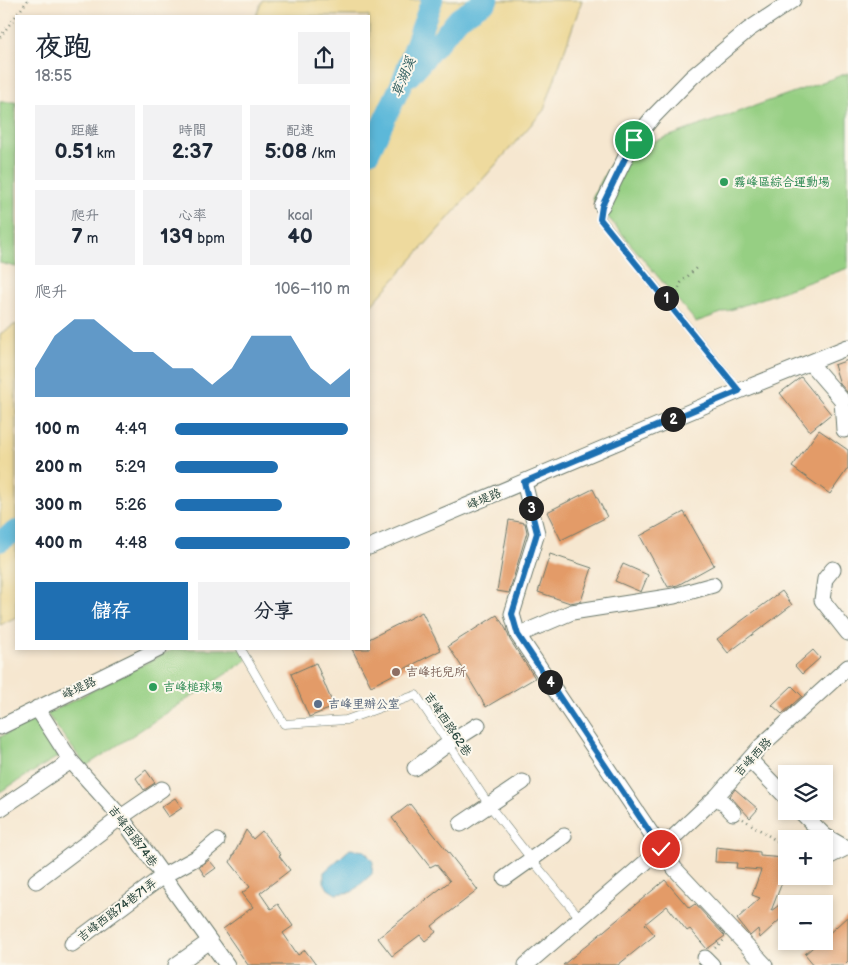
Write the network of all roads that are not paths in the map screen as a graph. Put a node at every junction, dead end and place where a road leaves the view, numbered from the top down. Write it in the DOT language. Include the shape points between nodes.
graph roads {
  1 [pos="793,0"];
  2 [pos="602,206"];
  3 [pos="848,347"];
  4 [pos="810,362"];
  5 [pos="739,391"];
  6 [pos="844,430"];
  7 [pos="524,482"];
  8 [pos="370,547"];
  9 [pos="833,569"];
  10 [pos="713,585"];
  11 [pos="848,633"];
  12 [pos="518,635"];
  13 [pos="156,650"];
  14 [pos="242,650"];
  15 [pos="848,667"];
  16 [pos="37,708"];
  17 [pos="478,725"];
  18 [pos="0,727"];
  19 [pos="448,744"];
  20 [pos="750,760"];
  21 [pos="71,761"];
  22 [pos="415,768"];
  23 [pos="523,782"];
  24 [pos="162,789"];
  25 [pos="778,789"];
  26 [pos="717,796"];
  27 [pos="489,805"];
  28 [pos="0,809"];
  29 [pos="733,813"];
  30 [pos="121,817"];
  31 [pos="809,820"];
  32 [pos="461,824"];
  33 [pos="564,836"];
  34 [pos="216,841"];
  35 [pos="847,848"];
  36 [pos="661,849"];
  37 [pos="833,855"];
  38 [pos="532,860"];
  39 [pos="163,876"];
  40 [pos="505,878"];
  41 [pos="36,880"];
  42 [pos="580,918"];
  43 [pos="210,941"];
  44 [pos="72,944"];
  45 [pos="176,965"];
  46 [pos="227,965"];
  47 [pos="526,965"];
  48 [pos="764,965"];
  1 -- 2 [label="street" via="748,30 692,77 653,117 634,140"];
  2 -- 5 [label="lane" via="600,219"];
  3 -- 4 [label="street, 峰堤路"];
  4 -- 5 [label="street, 峰堤路"];
  4 -- 6 [label="street" via="842,400"];
  5 -- 7 [label="street, 峰堤路"];
  7 -- 8 [label="street, 峰堤路"];
  7 -- 12 [label="street" via="537,533 512,614"];
  9 -- 11 [label="street" via="825,580 822,600"];
  10 -- 12 [label="street" via="674,596 572,612"];
  12 -- 36 [label="street"];
  13 -- 16 [label="street, 峰堤路"];
  14 -- 19 [label="lane, 吉峰西路62巷" via="284,724 346,720 416,695"];
  15 -- 20 [label="street, 吉峰西路" via="761,746"];
  16 -- 18 [label="street, 峰堤路"];
  16 -- 21 [label="street, 吉峰西路74巷"];
  17 -- 19 [label="street"];
  19 -- 22 [label="street"];
  19 -- 27 [label="lane, 吉峰西路62巷"];
  20 -- 25 [label="street"];
  20 -- 26 [label="street, 吉峰西路"];
  21 -- 28 [label="street"];
  21 -- 30 [label="street, 吉峰西路74巷"];
  23 -- 27 [label="street"];
  24 -- 30 [label="street"];
  26 -- 29 [label="street"];
  26 -- 36 [label="street, 吉峰西路"];
  27 -- 32 [label="street"];
  27 -- 38 [label="lane, 吉峰西路62巷"];
  30 -- 39 [label="street, 吉峰西路74巷"];
  30 -- 41 [label="street"];
  31 -- 35 [label="street" via="825,836"];
  33 -- 38 [label="street"];
  34 -- 39 [label="street, 吉峰西路74巷71弄" via="198,857"];
  35 -- 37 [label="street"];
  36 -- 42 [label="street, 吉峰西路"];
  36 -- 48 [label="street" via="675,870"];
  38 -- 40 [label="street"];
  38 -- 42 [label="lane, 吉峰西路62巷"];
  39 -- 43 [label="street, 吉峰西路74巷"];
  39 -- 44 [label="street, 吉峰西路74巷71弄"];
  42 -- 47 [label="street, 吉峰西路"];
  43 -- 45 [label="street"];
  43 -- 46 [label="street, 吉峰西路74巷"];
}
